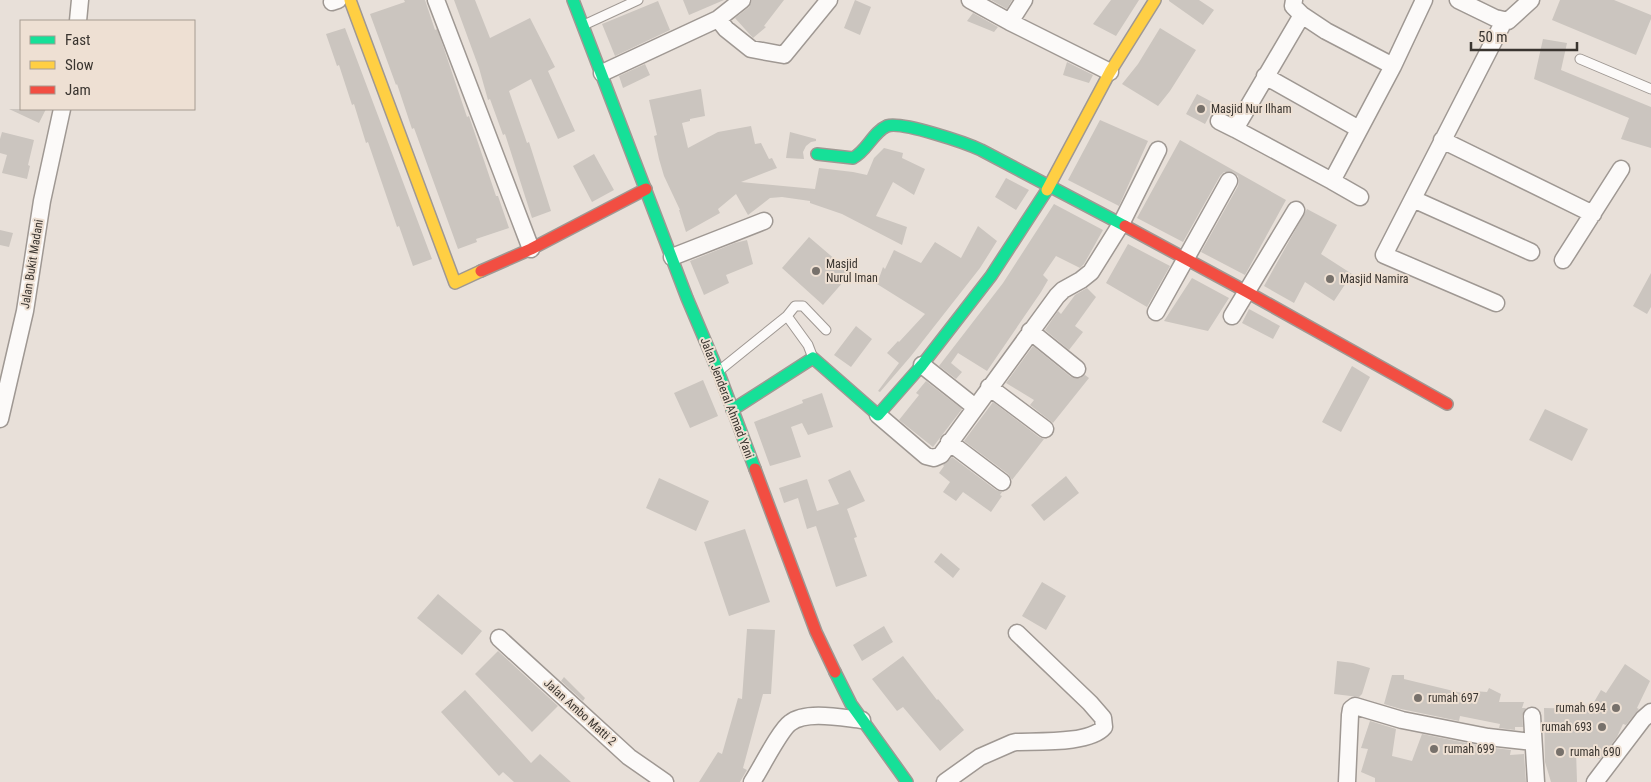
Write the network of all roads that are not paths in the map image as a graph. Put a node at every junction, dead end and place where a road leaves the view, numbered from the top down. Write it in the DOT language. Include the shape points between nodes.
graph roads {
  1 [pos="80,0"];
  2 [pos="350,0"];
  3 [pos="436,0"];
  4 [pos="573,0"];
  5 [pos="638,0"];
  6 [pos="742,0"];
  7 [pos="829,0"];
  8 [pos="970,0"];
  9 [pos="1024,0"];
  10 [pos="1156,0"];
  11 [pos="1294,0"];
  12 [pos="1424,0"];
  13 [pos="1458,0"];
  14 [pos="1530,0"];
  15 [pos="1302,15"];
  16 [pos="78,20"];
  17 [pos="718,20"];
  18 [pos="1504,21"];
  19 [pos="1010,22"];
  20 [pos="583,25"];
  21 [pos="1580,59"];
  22 [pos="1393,66"];
  23 [pos="1110,72"];
  24 [pos="602,73"];
  25 [pos="1265,76"];
  26 [pos="1651,89"];
  27 [pos="62,110"];
  28 [pos="1219,120"];
  29 [pos="1235,128"];
  30 [pos="1359,129"];
  31 [pos="1442,140"];
  32 [pos="1158,150"];
  33 [pos="817,154"];
  34 [pos="1621,169"];
  35 [pos="1229,181"];
  36 [pos="1332,181"];
  37 [pos="1050,186"];
  38 [pos="646,189"];
  39 [pos="1360,197"];
  40 [pos="1412,199"];
  41 [pos="1296,210"];
  42 [pos="1593,214"];
  43 [pos="764,221"];
  44 [pos="1121,224"];
  45 [pos="531,249"];
  46 [pos="1531,252"];
  47 [pos="672,257"];
  48 [pos="1185,258"];
  49 [pos="1563,260"];
  50 [pos="1247,292"];
  51 [pos="1496,303"];
  52 [pos="1156,312"];
  53 [pos="787,316"];
  54 [pos="1232,316"];
  55 [pos="826,330"];
  56 [pos="1030,331"];
  57 [pos="813,358"];
  58 [pos="922,365"];
  59 [pos="1077,369"];
  60 [pos="718,371"];
  61 [pos="5,375"];
  62 [pos="990,387"];
  63 [pos="1447,404"];
  64 [pos="975,407"];
  65 [pos="732,410"];
  66 [pos="878,415"];
  67 [pos="0,419"];
  68 [pos="1045,429"];
  69 [pos="949,442"];
  70 [pos="1002,482"];
  71 [pos="1017,633"];
  72 [pos="499,638"];
  73 [pos="1651,712"];
  74 [pos="1532,716"];
  75 [pos="862,720"];
  76 [pos="1534,742"];
  77 [pos="665,782"];
  78 [pos="752,782"];
  79 [pos="907,782"];
  80 [pos="945,782"];
  81 [pos="1347,782"];
  82 [pos="1536,782"];
  83 [pos="1596,782"];
  1 -- 16 [label="street"];
  2 -- 45 [label="main road" via="456,284"];
  3 -- 45 [label="street"];
  4 -- 20 [label="main road, Jalan Jenderal Ahmad Yani"];
  5 -- 20 [label="lane"];
  6 -- 17 [label="street"];
  7 -- 17 [label="street" via="784,55 751,49"];
  8 -- 19 [label="street"];
  9 -- 19 [label="street"];
  10 -- 23 [label="main road"];
  11 -- 15 [label="street" via="1293,6"];
  12 -- 22 [label="street"];
  13 -- 18 [label="street"];
  14 -- 18 [label="street" via="1508,21"];
  15 -- 22 [label="street"];
  15 -- 25 [label="street"];
  17 -- 24 [label="street"];
  18 -- 31 [label="street"];
  19 -- 23 [label="street"];
  20 -- 24 [label="main road, Jalan Jenderal Ahmad Yani"];
  21 -- 26 [label="lane"];
  22 -- 30 [label="street"];
  23 -- 37 [label="main road"];
  24 -- 38 [label="main road, Jalan Jenderal Ahmad Yani"];
  25 -- 29 [label="street"];
  25 -- 30 [label="street"];
  27 -- 61 [label="street, Jalan Bukit Madani" via="42,201 25,311"];
  28 -- 29 [label="street"];
  29 -- 36 [label="street"];
  30 -- 36 [label="street"];
  31 -- 40 [label="street"];
  31 -- 42 [label="street"];
  32 -- 44 [label="street"];
  33 -- 37 [label="main road" via="853,158 886,126 896,126 973,147"];
  34 -- 42 [label="street"];
  35 -- 48 [label="street"];
  36 -- 39 [label="street"];
  37 -- 44 [label="main road"];
  37 -- 58 [label="main road" via="991,276"];
  38 -- 45 [label="main road"];
  38 -- 47 [label="main road, Jalan Jenderal Ahmad Yani"];
  40 -- 46 [label="street"];
  40 -- 51 [label="street" via="1384,255"];
  41 -- 50 [label="street"];
  42 -- 49 [label="street"];
  43 -- 47 [label="street"];
  44 -- 48 [label="main road"];
  44 -- 56 [label="street" via="1091,272 1061,291"];
  47 -- 60 [label="main road, Jalan Jenderal Ahmad Yani"];
  48 -- 50 [label="main road"];
  48 -- 52 [label="street"];
  50 -- 54 [label="street"];
  50 -- 63 [label="main road"];
  53 -- 55 [label="lane" via="795,306 803,306"];
  53 -- 57 [label="lane" via="808,345"];
  53 -- 60 [label="lane"];
  56 -- 59 [label="street"];
  56 -- 62 [label="street"];
  57 -- 65 [label="main road"];
  57 -- 66 [label="main road"];
  58 -- 64 [label="street"];
  58 -- 66 [label="main road"];
  60 -- 65 [label="main road, Jalan Jenderal Ahmad Yani"];
  61 -- 67 [label="street, Jalan Bukit Madani"];
  62 -- 64 [label="street"];
  62 -- 68 [label="street"];
  64 -- 69 [label="street"];
  65 -- 75 [label="main road, Jalan Jenderal Ahmad Yani" via="816,632"];
  66 -- 69 [label="street" via="928,457 940,455"];
  69 -- 70 [label="street"];
  71 -- 80 [label="street" via="1090,703 1103,718 1104,727 1097,734 1062,741 1012,743 980,756"];
  72 -- 77 [label="street, Jalan Ambo Matti 2" via="629,757"];
  73 -- 83 [label="street" via="1642,719"];
  74 -- 76 [label="street"];
  75 -- 78 [label="street" via="819,716 790,722"];
  75 -- 79 [label="main road, Jalan Jenderal Ahmad Yani"];
  76 -- 81 [label="street" via="1479,736 1402,720 1355,706 1350,715"];
  76 -- 82 [label="street"];
}
